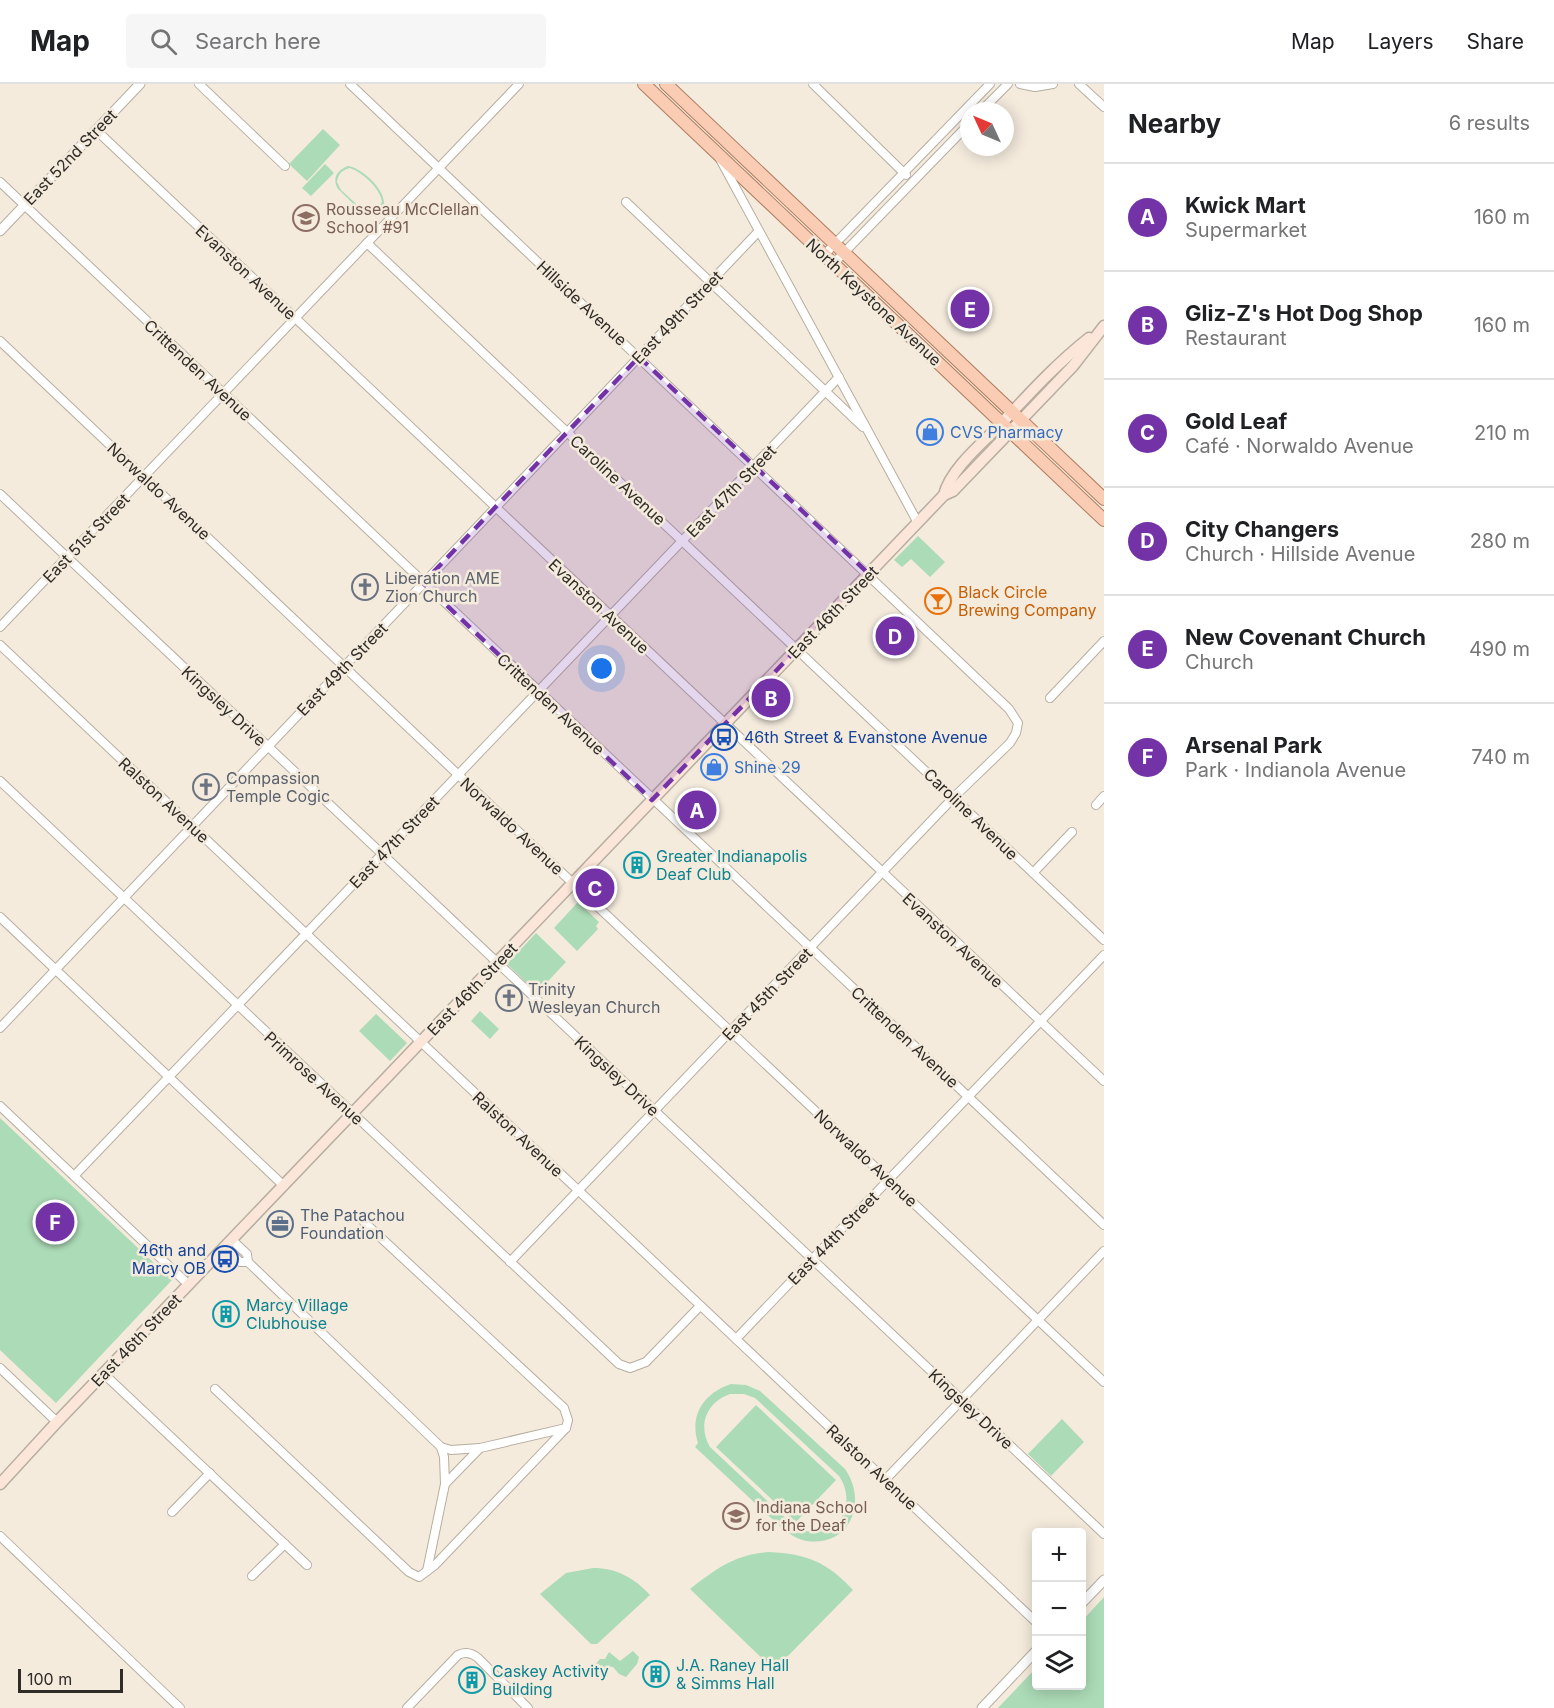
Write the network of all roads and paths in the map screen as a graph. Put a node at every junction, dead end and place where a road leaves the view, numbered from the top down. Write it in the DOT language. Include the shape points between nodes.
graph roads {
  1 [pos="140,84"];
  2 [pos="199,84"];
  3 [pos="350,84"];
  4 [pos="519,84"];
  5 [pos="644,84"];
  6 [pos="666,84"];
  7 [pos="813,84"];
  8 [pos="990,84"];
  9 [pos="1008,84"];
  10 [pos="1020,84"];
  11 [pos="1053,84"];
  12 [pos="1079,84"];
  13 [pos="990,102"];
  14 [pos="1104,107"];
  15 [pos="96,130"];
  16 [pos="960,133"];
  17 [pos="716,153"];
  18 [pos="285,166"];
  19 [pos="439,168"];
  20 [pos="903,173"];
  21 [pos="0,182"];
  22 [pos="912,182"];
  23 [pos="626,202"];
  24 [pos="24,206"];
  25 [pos="0,231"];
  26 [pos="758,232"];
  27 [pos="367,243"];
  28 [pos="839,249"];
  29 [pos="828,259"];
  30 [pos="711,281"];
  31 [pos="295,318"];
  32 [pos="1104,326"];
  33 [pos="0,341"];
  34 [pos="639,357"];
  35 [pos="839,377"];
  36 [pos="825,392"];
  37 [pos="223,394"];
  38 [pos="1016,416"];
  39 [pos="1006,427"];
  40 [pos="867,430"];
  41 [pos="567,432"];
  42 [pos="754,466"];
  43 [pos="144,477"];
  44 [pos="0,494"];
  45 [pos="1104,499"];
  46 [pos="495,508"];
  47 [pos="1104,520"];
  48 [pos="918,523"];
  49 [pos="682,541"];
  50 [pos="67,557"];
  51 [pos="868,574"];
  52 [pos="423,583"];
  53 [pos="610,616"];
  54 [pos="0,627"];
  55 [pos="1104,641"];
  56 [pos="0,645"];
  57 [pos="797,650"];
  58 [pos="344,667"];
  59 [pos="538,692"];
  60 [pos="1050,698"];
  61 [pos="1018,723"];
  62 [pos="725,724"];
  63 [pos="268,747"];
  64 [pos="458,775"];
  65 [pos="0,781"];
  66 [pos="1104,796"];
  67 [pos="954,797"];
  68 [pos="652,800"];
  69 [pos="1095,805"];
  70 [pos="192,827"];
  71 [pos="1072,832"];
  72 [pos="382,855"];
  73 [pos="883,873"];
  74 [pos="1033,873"];
  75 [pos="573,883"];
  76 [pos="124,898"];
  77 [pos="0,917"];
  78 [pos="306,934"];
  79 [pos="1104,940"];
  80 [pos="811,948"];
  81 [pos="1104,955"];
  82 [pos="496,963"];
  83 [pos="56,970"];
  84 [pos="237,1006"];
  85 [pos="1040,1021"];
  86 [pos="0,1028"];
  87 [pos="731,1032"];
  88 [pos="420,1043"];
  89 [pos="169,1077"];
  90 [pos="1104,1081"];
  91 [pos="968,1096"];
  92 [pos="0,1106"];
  93 [pos="654,1112"];
  94 [pos="352,1114"];
  95 [pos="74,1176"];
  96 [pos="888,1180"];
  97 [pos="284,1186"];
  98 [pos="579,1191"];
  99 [pos="364,1222"];
  100 [pos="1104,1225"];
  101 [pos="228,1244"];
  102 [pos="1104,1251"];
  103 [pos="812,1260"];
  104 [pos="510,1262"];
  105 [pos="189,1285"];
  106 [pos="700,1306"];
  107 [pos="1038,1320"];
  108 [pos="736,1339"];
  109 [pos="0,1368"];
  110 [pos="104,1374"];
  111 [pos="1104,1382"];
  112 [pos="215,1389"];
  113 [pos="961,1400"];
  114 [pos="57,1422"];
  115 [pos="566,1428"];
  116 [pos="441,1447"];
  117 [pos="480,1448"];
  118 [pos="210,1473"];
  119 [pos="885,1480"];
  120 [pos="0,1484"];
  121 [pos="445,1484"];
  122 [pos="172,1512"];
  123 [pos="1104,1534"];
  124 [pos="0,1536"];
  125 [pos="285,1544"];
  126 [pos="307,1565"];
  127 [pos="427,1571"];
  128 [pos="252,1576"];
  129 [pos="1104,1580"];
  130 [pos="1086,1600"];
  131 [pos="1032,1618"];
  132 [pos="1032,1655"];
  133 [pos="180,1708"];
  134 [pos="407,1708"];
  135 [pos="528,1708"];
  136 [pos="982,1708"];
  1 -- 15 [label="street, East 52nd Street"];
  2 -- 18 [label="street"];
  3 -- 19 [label="street, Hillside Avenue"];
  4 -- 19 [label="street, East 51st Street"];
  5 -- 17 [label="main road, North Keystone Avenue"];
  6 -- 28 [label="main road, North Keystone Avenue"];
  7 -- 20 [label="street"];
  8 -- 20 [label="street"];
  9 -- 13 [label="street"];
  10 -- 11 [label="street"];
  12 -- 14 [label="street"];
  15 -- 24 [label="street, East 52nd Street"];
  15 -- 31 [label="street, Evanston Avenue"];
  16 -- 22 [label="street"];
  17 -- 26 [label="street"];
  17 -- 29 [label="main road, North Keystone Avenue"];
  19 -- 27 [label="street, East 51st Street"];
  19 -- 34 [label="street, Hillside Avenue"];
  20 -- 22 [label="street"];
  20 -- 28 [label="street"];
  21 -- 24 [label="street, Crittenden Avenue"];
  22 -- 28 [label="street"];
  23 -- 30 [label="street"];
  24 -- 25 [label="street, East 52nd Street"];
  24 -- 37 [label="street, Crittenden Avenue"];
  26 -- 30 [label="street, East 49th Street"];
  26 -- 35 [label="street"];
  27 -- 31 [label="street, East 51st Street"];
  27 -- 41 [label="street, Caroline Avenue"];
  28 -- 29 [label="street"];
  28 -- 29 [label="street"];
  28 -- 38 [label="main road, North Keystone Avenue"];
  29 -- 39 [label="main road, North Keystone Avenue"];
  30 -- 34 [label="street, East 49th Street"];
  30 -- 36 [label="street"];
  31 -- 37 [label="street, East 51st Street"];
  31 -- 46 [label="street, Evanston Avenue"];
  32 -- 38 [label="main road, East 46th Street" via="1073,366"];
  33 -- 43 [label="street, Norwaldo Avenue"];
  34 -- 41 [label="street, East 49th Street"];
  34 -- 42 [label="street, Hillside Avenue"];
  35 -- 36 [label="street, East 47th Street"];
  35 -- 40 [label="street"];
  36 -- 40 [label="street"];
  36 -- 42 [label="street, East 47th Street"];
  37 -- 43 [label="street, East 51st Street"];
  37 -- 52 [label="street, Crittenden Avenue"];
  38 -- 39 [label="main road, East 46th Street"];
  38 -- 45 [label="main road, North Keystone Avenue"];
  39 -- 47 [label="main road, North Keystone Avenue"];
  39 -- 48 [label="main road, East 46th Street" via="963,465 944,495"];
  40 -- 48 [label="street"];
  41 -- 46 [label="street, East 49th Street"];
  41 -- 49 [label="street, Caroline Avenue"];
  42 -- 49 [label="street, East 47th Street"];
  42 -- 51 [label="street, Hillside Avenue"];
  43 -- 50 [label="street, East 51st Street"];
  43 -- 58 [label="street, Norwaldo Avenue"];
  44 -- 50 [label="street, Kingsley Drive"];
  46 -- 52 [label="street, East 49th Street"];
  46 -- 53 [label="street, Evanston Avenue"];
  48 -- 51 [label="main road, East 46th Street"];
  49 -- 53 [label="street, East 47th Street"];
  49 -- 57 [label="street, Caroline Avenue"];
  50 -- 54 [label="street, East 51st Street"];
  50 -- 63 [label="street, Kingsley Drive"];
  51 -- 57 [label="main road, East 46th Street"];
  51 -- 61 [label="street, Hillside Avenue" via="1010,709"];
  52 -- 58 [label="street, East 49th Street"];
  52 -- 59 [label="street, Crittenden Avenue"];
  53 -- 59 [label="street, East 47th Street"];
  53 -- 62 [label="street, Evanston Avenue"];
  55 -- 60 [label="street"];
  56 -- 70 [label="street, Ralston Avenue"];
  57 -- 62 [label="main road, East 46th Street"];
  57 -- 67 [label="street, Caroline Avenue"];
  58 -- 63 [label="street, East 49th Street"];
  58 -- 64 [label="street, Norwaldo Avenue"];
  59 -- 64 [label="street, East 47th Street"];
  59 -- 68 [label="street, Crittenden Avenue"];
  61 -- 67 [label="street, East 45th Street" via="1012,740"];
  62 -- 68 [label="main road, East 46th Street"];
  62 -- 73 [label="street, Evanston Avenue"];
  63 -- 70 [label="street, East 49th Street"];
  63 -- 72 [label="street, Kingsley Drive"];
  64 -- 72 [label="street, East 47th Street"];
  64 -- 75 [label="street, Norwaldo Avenue"];
  65 -- 76 [label="street, Primrose Avenue"];
  66 -- 69 [label="street"];
  67 -- 73 [label="street, East 45th Street"];
  67 -- 74 [label="street, Caroline Avenue"];
  68 -- 75 [label="main road, East 46th Street"];
  68 -- 80 [label="street, Crittenden Avenue"];
  70 -- 76 [label="street, East 49th Street"];
  70 -- 78 [label="street, Ralston Avenue"];
  71 -- 74 [label="street"];
  72 -- 78 [label="street, East 47th Street"];
  72 -- 82 [label="street, Kingsley Drive"];
  73 -- 80 [label="street, East 45th Street"];
  73 -- 85 [label="street, Evanston Avenue"];
  74 -- 79 [label="street, Caroline Avenue"];
  75 -- 82 [label="main road, East 46th Street"];
  75 -- 87 [label="street, Norwaldo Avenue"];
  76 -- 83 [label="street, East 49th Street"];
  76 -- 84 [label="street, Primrose Avenue"];
  77 -- 83 [label="street"];
  78 -- 84 [label="street, East 47th Street"];
  78 -- 88 [label="street, Ralston Avenue"];
  80 -- 87 [label="street, East 45th Street"];
  80 -- 91 [label="street, Crittenden Avenue"];
  81 -- 85 [label="street, East 44th Street"];
  82 -- 88 [label="main road, East 46th Street"];
  82 -- 93 [label="street, Kingsley Drive"];
  83 -- 86 [label="street, East 49th Street"];
  83 -- 89 [label="street"];
  84 -- 89 [label="street, East 47th Street"];
  84 -- 94 [label="street, Primrose Avenue"];
  85 -- 90 [label="street, Evanston Avenue"];
  85 -- 91 [label="street, East 44th Street"];
  87 -- 93 [label="street, East 45th Street"];
  87 -- 96 [label="street, Norwaldo Avenue"];
  88 -- 94 [label="main road, East 46th Street"];
  88 -- 98 [label="street, Ralston Avenue"];
  89 -- 95 [label="street, East 47th Street"];
  89 -- 97 [label="street"];
  91 -- 96 [label="street, East 44th Street"];
  91 -- 100 [label="street, Crittenden Avenue"];
  92 -- 95 [label="street"];
  93 -- 98 [label="street, East 45th Street"];
  93 -- 103 [label="street, Kingsley Drive"];
  94 -- 97 [label="main road, East 46th Street"];
  94 -- 104 [label="street, Primrose Avenue"];
  95 -- 105 [label="street"];
  96 -- 103 [label="street, East 44th Street"];
  96 -- 107 [label="street, Norwaldo Avenue"];
  97 -- 101 [label="main road, East 46th Street"];
  98 -- 104 [label="street, East 45th Street"];
  98 -- 106 [label="street, Ralston Avenue"];
  99 -- 115 [label="street" via="564,1408"];
  101 -- 105 [label="main road, East 46th Street"];
  101 -- 116 [label="street" via="240,1262 248,1262"];
  102 -- 107 [label="street"];
  103 -- 108 [label="street, East 44th Street"];
  103 -- 113 [label="street, Kingsley Drive"];
  104 -- 106 [label="street, Primrose Avenue" via="625,1367 646,1362"];
  105 -- 110 [label="main road, East 46th Street"];
  106 -- 108 [label="street, Ralston Avenue"];
  107 -- 111 [label="street, Norwaldo Avenue"];
  107 -- 113 [label="street"];
  108 -- 119 [label="street, Ralston Avenue"];
  109 -- 114 [label="street"];
  110 -- 114 [label="main road, East 46th Street"];
  110 -- 118 [label="street"];
  112 -- 127 [label="street" via="409,1572 419,1576"];
  113 -- 119 [label="street"];
  113 -- 123 [label="street, Kingsley Drive"];
  114 -- 120 [label="main road, East 46th Street"];
  115 -- 117 [label="street"];
  115 -- 127 [label="street"];
  116 -- 117 [label="street"];
  116 -- 121 [label="street"];
  117 -- 121 [label="street"];
  118 -- 122 [label="street"];
  118 -- 125 [label="street"];
  119 -- 131 [label="street, Ralston Avenue"];
  121 -- 127 [label="street"];
  124 -- 133 [label="street"];
  125 -- 126 [label="street"];
  125 -- 128 [label="street"];
  129 -- 130 [label="street"];
  132 -- 136 [label="street"];
  134 -- 135 [label="street" via="463,1652 478,1658"];
}
